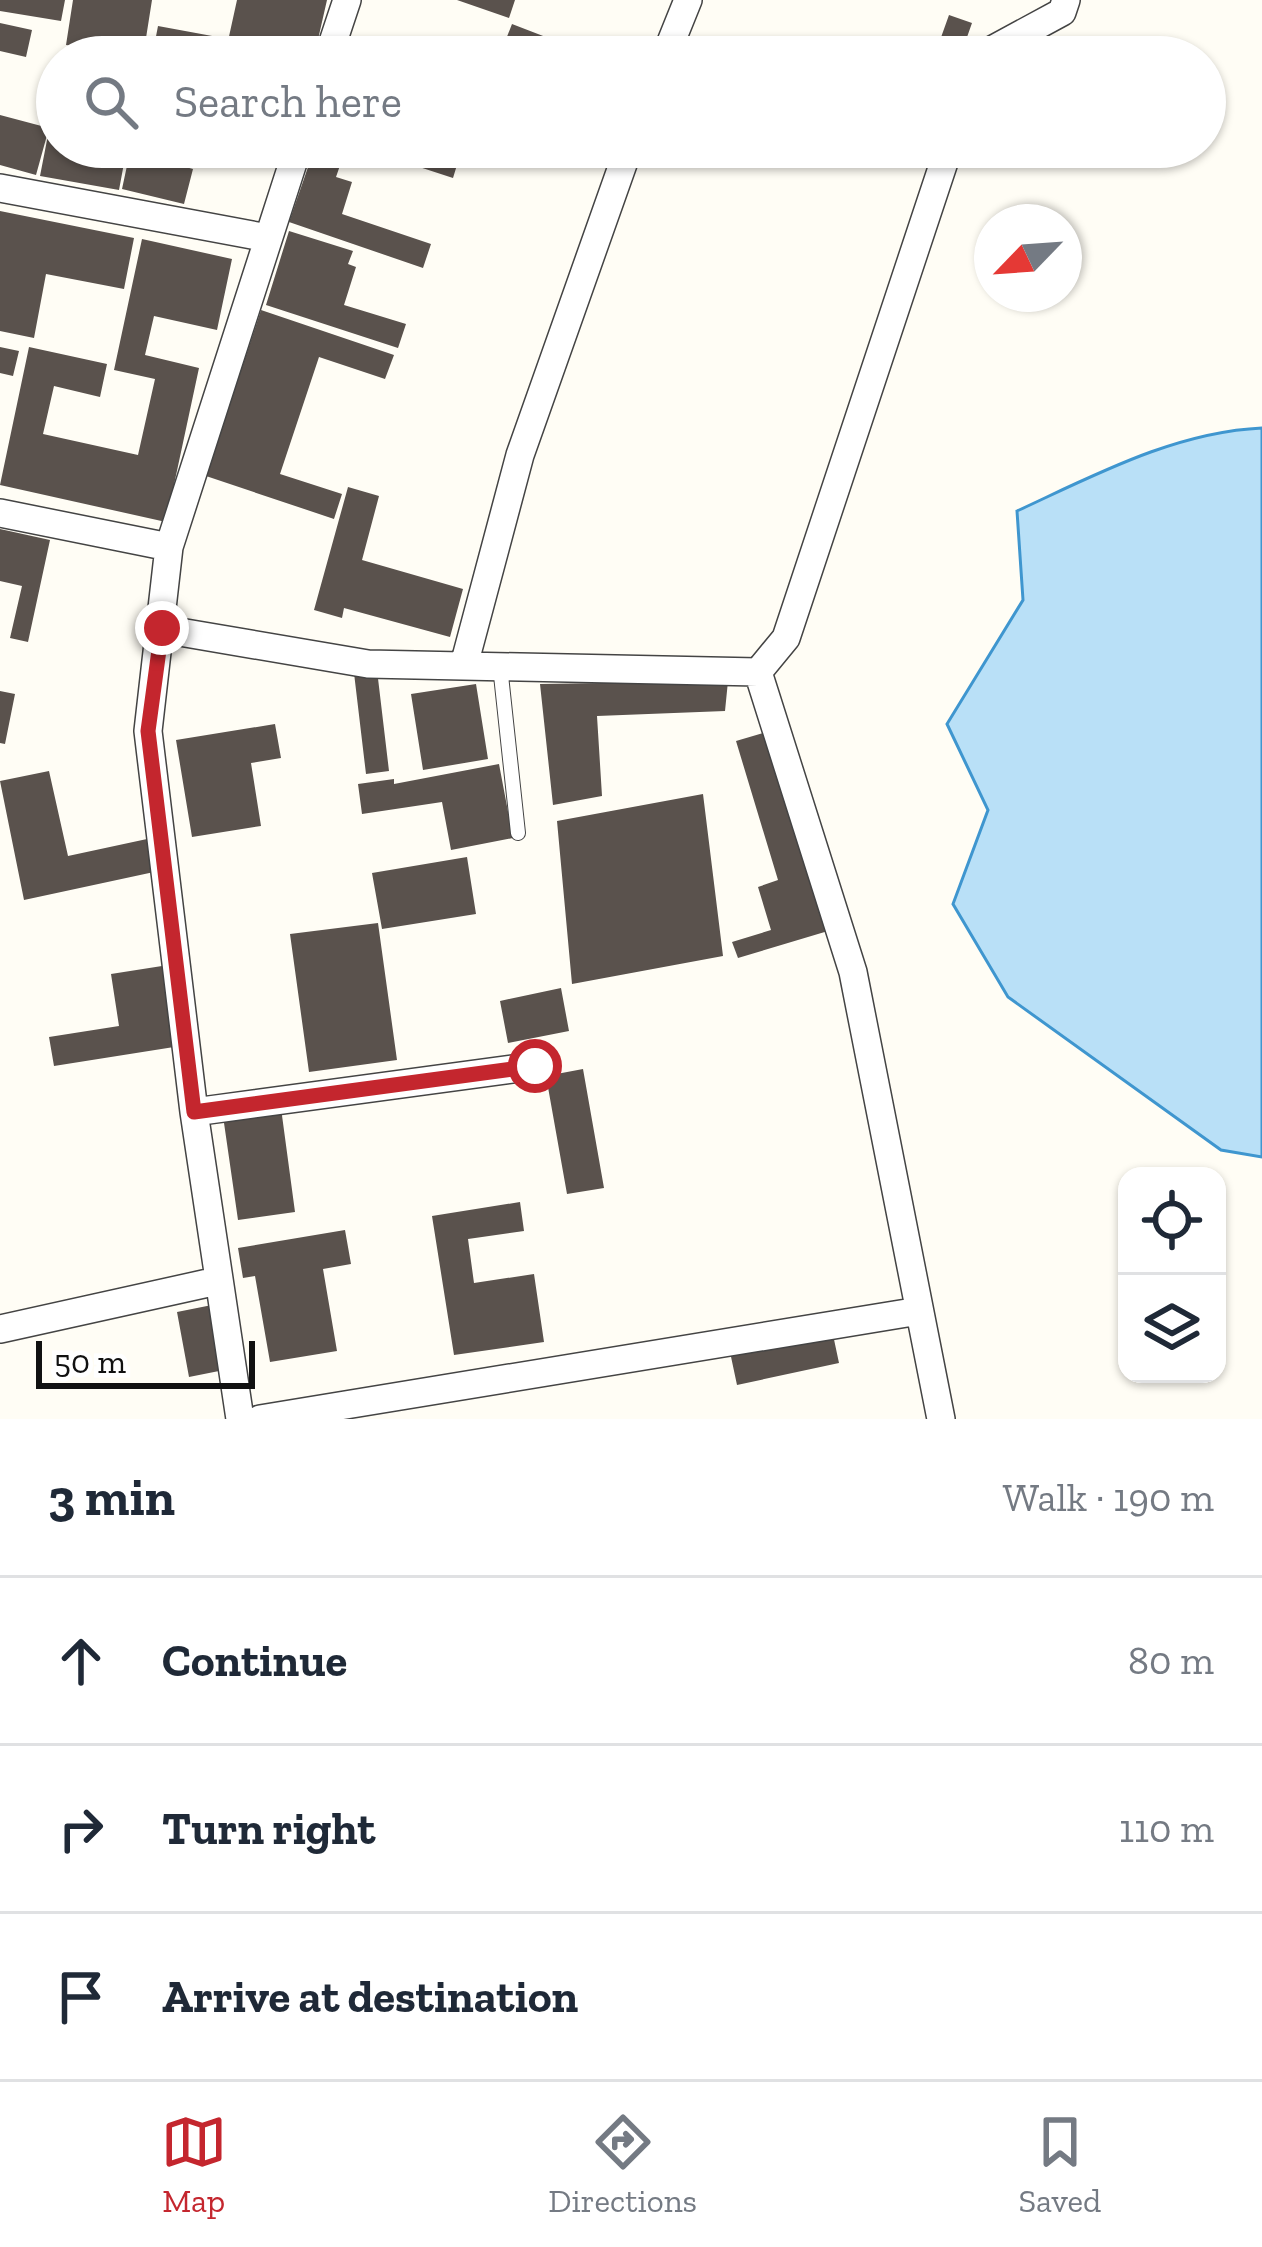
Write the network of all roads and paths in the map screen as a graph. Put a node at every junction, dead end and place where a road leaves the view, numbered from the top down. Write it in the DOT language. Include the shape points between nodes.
graph roads {
  1 [pos="347,0"];
  2 [pos="688,0"];
  3 [pos="1066,0"];
  4 [pos="335,36"];
  5 [pos="673,36"];
  6 [pos="1018,36"];
  7 [pos="291,168"];
  8 [pos="621,168"];
  9 [pos="943,168"];
  10 [pos="0,188"];
  11 [pos="268,238"];
  12 [pos="0,513"];
  13 [pos="169,547"];
  14 [pos="162,628"];
  15 [pos="464,665"];
  16 [pos="500,666"];
  17 [pos="758,671"];
  18 [pos="518,833"];
  19 [pos="535,1066"];
  20 [pos="194,1112"];
  21 [pos="217,1281"];
  22 [pos="919,1311"];
  23 [pos="0,1329"];
  24 [pos="240,1419"];
  25 [pos="260,1419"];
  26 [pos="940,1419"];
  1 -- 4 [label="street"];
  2 -- 5 [label="street"];
  3 -- 6 [label="street" via="1062,12"];
  7 -- 11 [label="street"];
  8 -- 15 [label="street" via="520,455"];
  9 -- 17 [label="street" via="786,638"];
  10 -- 11 [label="street"];
  11 -- 13 [label="street"];
  12 -- 13 [label="street"];
  13 -- 14 [label="street"];
  14 -- 15 [label="street" via="368,664"];
  14 -- 20 [label="street" via="148,731"];
  15 -- 16 [label="street"];
  16 -- 17 [label="street"];
  16 -- 18 [label="lane"];
  17 -- 22 [label="street" via="853,972"];
  19 -- 20 [label="street"];
  20 -- 21 [label="street"];
  21 -- 23 [label="street"];
  21 -- 24 [label="street"];
  22 -- 25 [label="street"];
  22 -- 26 [label="street"];
}
